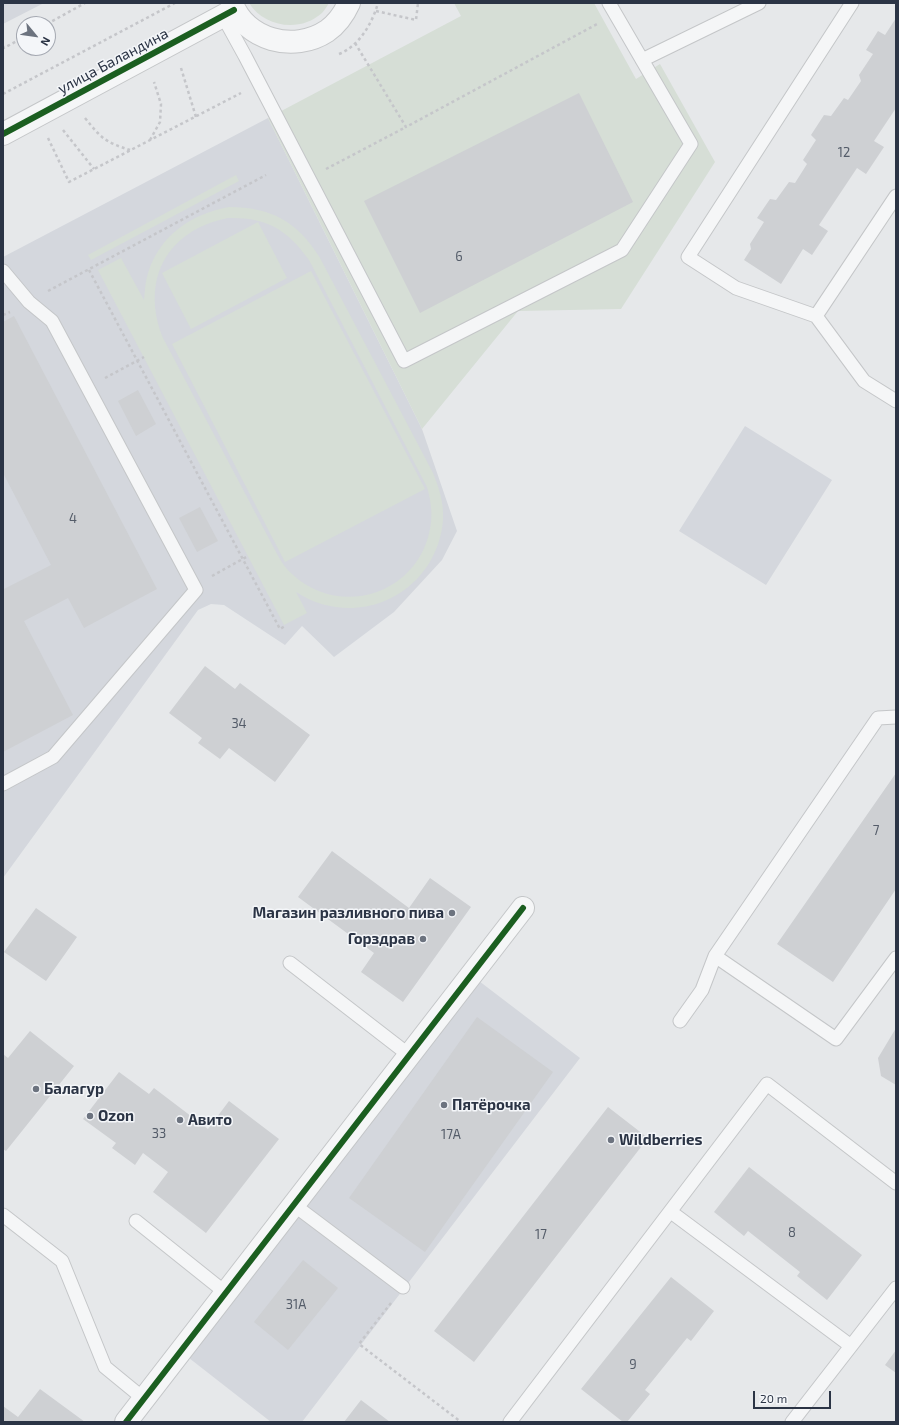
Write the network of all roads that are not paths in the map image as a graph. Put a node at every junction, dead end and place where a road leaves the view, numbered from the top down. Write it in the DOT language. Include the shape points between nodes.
graph roads {
  1 [pos="349,3"];
  2 [pos="609,3"];
  3 [pos="759,3"];
  4 [pos="852,3"];
  5 [pos="230,10"];
  6 [pos="642,60"];
  7 [pos="3,134"];
  8 [pos="896,196"];
  9 [pos="3,272"];
  10 [pos="816,316"];
  11 [pos="896,401"];
  12 [pos="896,717"];
  13 [pos="3,784"];
  14 [pos="523,908"];
  15 [pos="715,956"];
  16 [pos="896,958"];
  17 [pos="290,963"];
  18 [pos="680,1022"];
  19 [pos="409,1055"];
  20 [pos="896,1182"];
  21 [pos="294,1205"];
  22 [pos="671,1212"];
  23 [pos="3,1215"];
  24 [pos="136,1221"];
  25 [pos="403,1287"];
  26 [pos="896,1288"];
  27 [pos="226,1293"];
  28 [pos="851,1346"];
  29 [pos="144,1399"];
  30 [pos="126,1422"];
  31 [pos="510,1422"];
  32 [pos="792,1422"];
  1 -- 5 [label="street" via="342,17 326,32 307,40 286,42 265,38"];
  2 -- 6 [label="lane"];
  3 -- 6 [label="lane"];
  4 -- 10 [label="lane" via="688,257 736,288"];
  5 -- 6 [label="lane" via="260,84 404,361 622,250 691,144"];
  5 -- 7 [label="street, улица Баландина"];
  8 -- 10 [label="lane"];
  9 -- 13 [label="lane" via="28,302 52,321 196,590 53,757"];
  10 -- 11 [label="lane" via="864,381"];
  12 -- 15 [label="lane" via="878,718"];
  14 -- 19 [label="street"];
  15 -- 16 [label="lane" via="836,1039"];
  15 -- 18 [label="lane" via="702,990"];
  17 -- 19 [label="lane"];
  19 -- 21 [label="street"];
  20 -- 22 [label="lane" via="767,1084"];
  21 -- 25 [label="lane"];
  21 -- 27 [label="street"];
  22 -- 28 [label="lane"];
  22 -- 31 [label="lane"];
  23 -- 29 [label="lane" via="62,1261 105,1368"];
  24 -- 27 [label="lane"];
  26 -- 28 [label="lane"];
  27 -- 29 [label="street"];
  28 -- 32 [label="lane"];
  29 -- 30 [label="street"];
}
